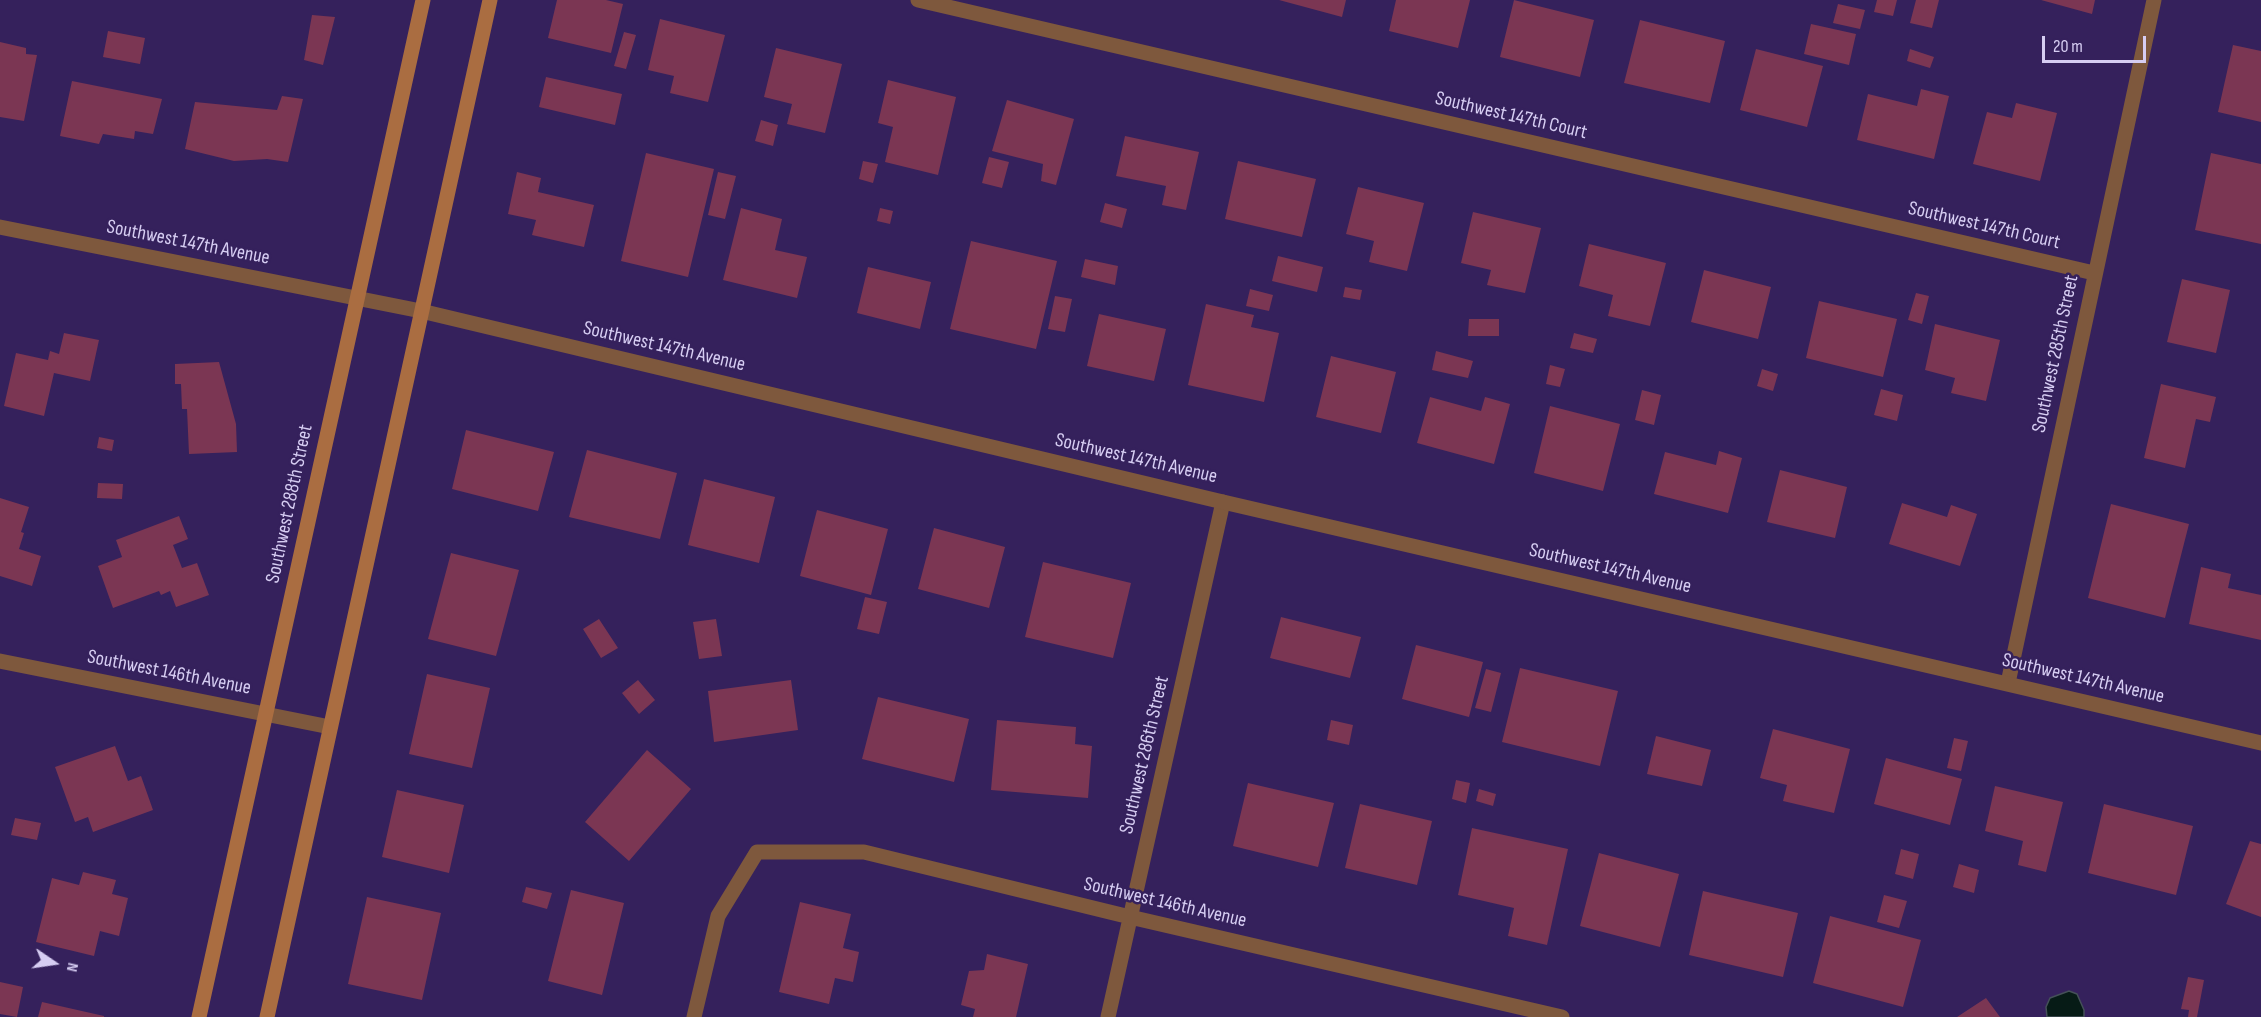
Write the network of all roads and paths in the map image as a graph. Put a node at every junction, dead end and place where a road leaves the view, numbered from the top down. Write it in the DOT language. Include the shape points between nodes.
graph roads {
  1 [pos="423,0"];
  2 [pos="490,0"];
  3 [pos="918,0"];
  4 [pos="2154,0"];
  5 [pos="0,227"];
  6 [pos="2094,273"];
  7 [pos="357,297"];
  8 [pos="421,311"];
  9 [pos="1223,501"];
  10 [pos="0,661"];
  11 [pos="2008,683"];
  12 [pos="266,714"];
  13 [pos="330,727"];
  14 [pos="2261,743"];
  15 [pos="1130,917"];
  16 [pos="1527,1013"];
  17 [pos="199,1017"];
  18 [pos="267,1017"];
  19 [pos="694,1017"];
  20 [pos="1108,1017"];
  21 [pos="1562,1017"];
  1 -- 7 [label="main road, Southwest 288th Street"];
  2 -- 8 [label="main road"];
  3 -- 6 [label="street, Southwest 147th Court"];
  4 -- 6 [label="street, Southwest 285th Street"];
  5 -- 7 [label="street, Southwest 147th Avenue"];
  6 -- 11 [label="street, Southwest 285th Street"];
  7 -- 8 [label="street, Southwest 147th Avenue"];
  7 -- 12 [label="main road, Southwest 288th Street"];
  8 -- 9 [label="street, Southwest 147th Avenue"];
  8 -- 13 [label="main road"];
  9 -- 11 [label="street, Southwest 147th Avenue"];
  9 -- 15 [label="street, Southwest 286th Street"];
  10 -- 12 [label="street, Southwest 146th Avenue"];
  11 -- 14 [label="street, Southwest 147th Avenue"];
  12 -- 13 [label="street, Southwest 146th Avenue"];
  12 -- 17 [label="main road, Southwest 288th Street"];
  13 -- 18 [label="main road"];
  15 -- 16 [label="street, Southwest 146th Avenue"];
  15 -- 19 [label="street, Southwest 146th Avenue" via="864,852 757,852 718,916"];
  15 -- 20 [label="street, Southwest 286th Street"];
  16 -- 21 [label="street, Southwest 146th Avenue"];
}
